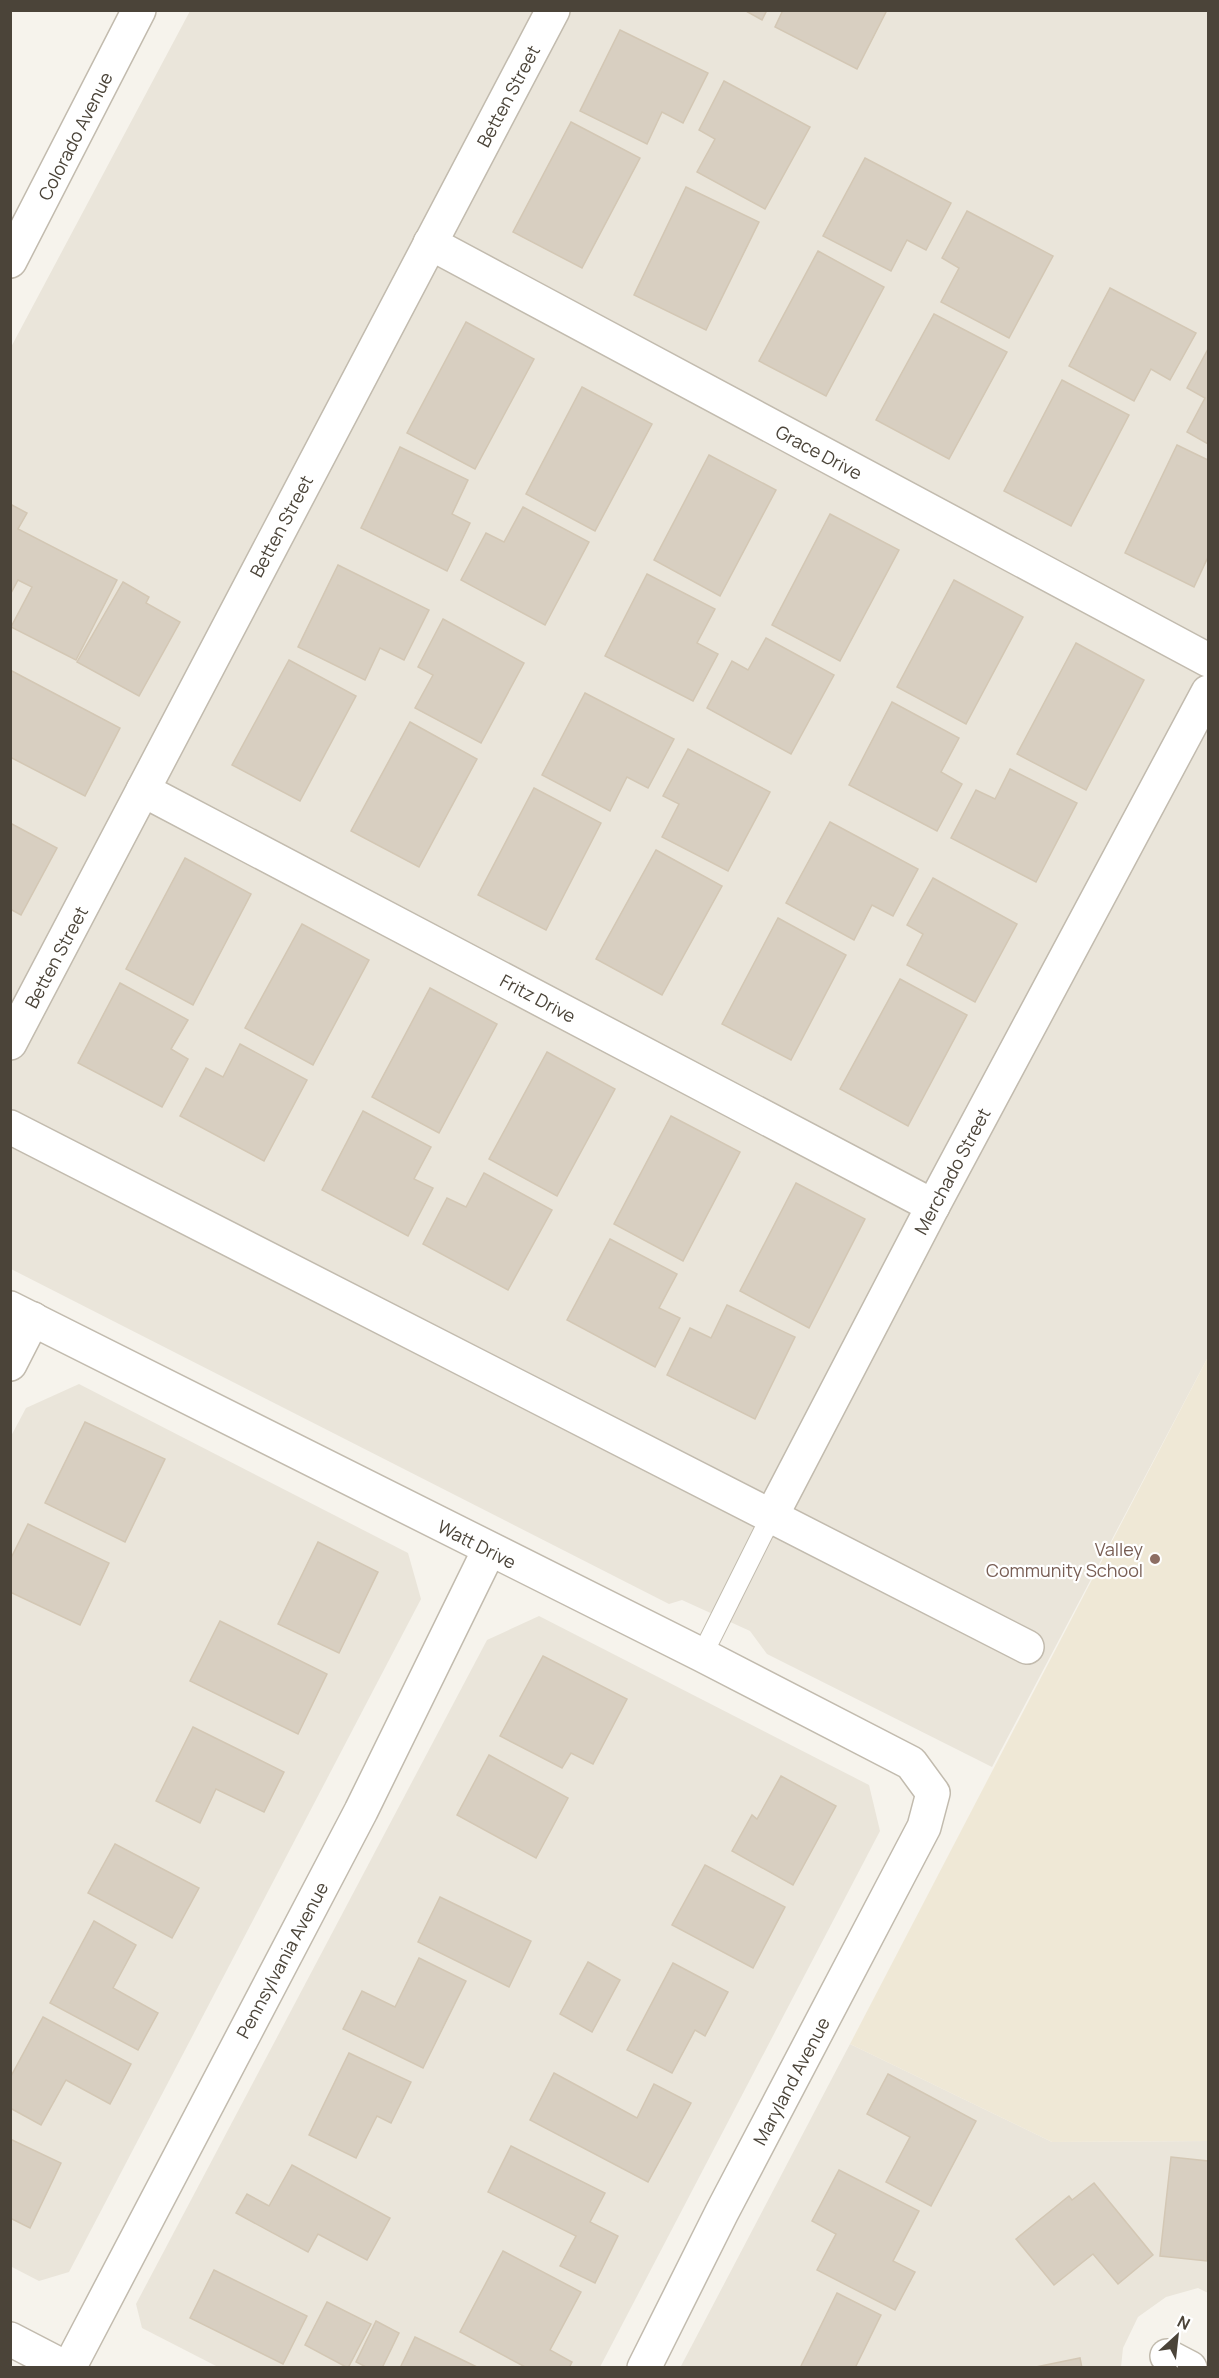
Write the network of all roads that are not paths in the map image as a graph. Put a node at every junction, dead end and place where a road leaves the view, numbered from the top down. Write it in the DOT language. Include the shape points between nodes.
graph roads {
  1 [pos="140,10"];
  2 [pos="553,10"];
  3 [pos="430,243"];
  4 [pos="10,261"];
  5 [pos="1209,660"];
  6 [pos="1209,692"];
  7 [pos="143,790"];
  8 [pos="10,1042"];
  9 [pos="10,1127"];
  10 [pos="933,1206"];
  11 [pos="22,1313"];
  12 [pos="10,1364"];
  13 [pos="772,1515"];
  14 [pos="489,1550"];
  15 [pos="1027,1647"];
  16 [pos="702,1655"];
  17 [pos="933,1793"];
  18 [pos="10,2339"];
  19 [pos="68,2367"];
  20 [pos="644,2367"];
  1 -- 4 [label="street, Colorado Avenue"];
  2 -- 3 [label="street, Betten Street"];
  3 -- 5 [label="street, Grace Drive"];
  3 -- 7 [label="street, Betten Street"];
  6 -- 10 [label="street, Merchado Street"];
  7 -- 8 [label="street, Betten Street"];
  7 -- 10 [label="street, Fritz Drive"];
  9 -- 13 [label="street"];
  10 -- 13 [label="street, Merchado Street"];
  11 -- 12 [label="street"];
  11 -- 14 [label="street, Watt Drive"];
  13 -- 15 [label="street"];
  13 -- 16 [label="lane, Merchado Street"];
  14 -- 16 [label="street, Watt Drive"];
  14 -- 19 [label="street, Pennsylvania Avenue" via="361,1811"];
  16 -- 17 [label="street, Watt Drive" via="912,1763"];
  17 -- 20 [label="street, Maryland Avenue" via="924,1827"];
  18 -- 19 [label="street"];
}
